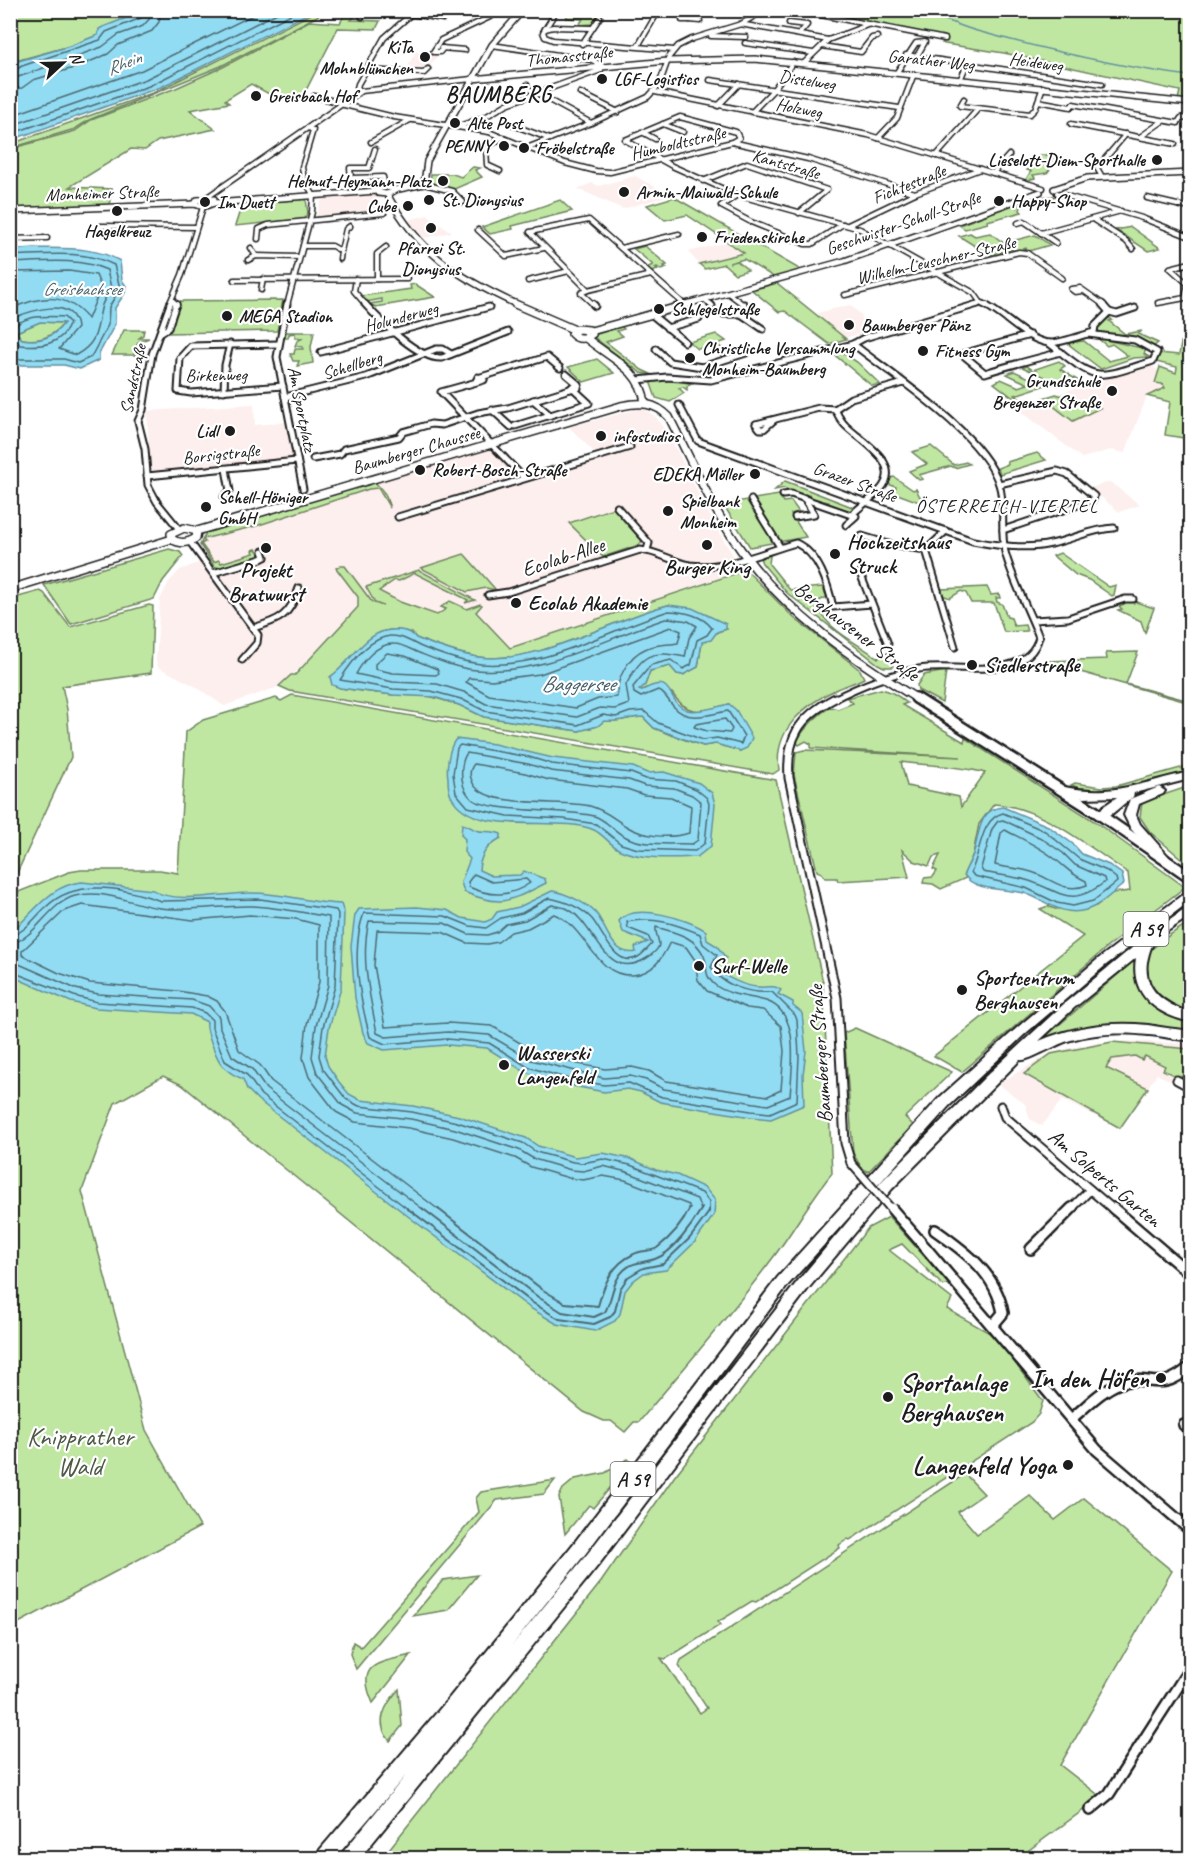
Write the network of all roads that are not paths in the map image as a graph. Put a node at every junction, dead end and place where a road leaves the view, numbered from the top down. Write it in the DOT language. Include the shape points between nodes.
graph roads {
  1 [pos="523,10"];
  2 [pos="557,10"];
  3 [pos="659,10"];
  4 [pos="691,10"];
  5 [pos="741,10"];
  6 [pos="795,10"];
  7 [pos="753,11"];
  8 [pos="765,11"];
  9 [pos="384,12"];
  10 [pos="414,12"];
  11 [pos="373,14"];
  12 [pos="758,15"];
  13 [pos="492,16"];
  14 [pos="362,17"];
  15 [pos="600,17"];
  16 [pos="443,19"];
  17 [pos="382,20"];
  18 [pos="682,20"];
  19 [pos="690,20"];
  20 [pos="700,21"];
  21 [pos="789,23"];
  22 [pos="740,24"];
  23 [pos="871,24"];
  24 [pos="546,27"];
  25 [pos="591,27"];
  26 [pos="799,34"];
  27 [pos="705,36"];
  28 [pos="877,37"];
  29 [pos="746,38"];
  30 [pos="945,39"];
  31 [pos="828,40"];
  32 [pos="745,43"];
  33 [pos="492,45"];
  34 [pos="582,45"];
  35 [pos="638,46"];
  36 [pos="822,46"];
  37 [pos="465,50"];
  38 [pos="674,50"];
  39 [pos="813,53"];
  40 [pos="906,55"];
  41 [pos="917,56"];
  42 [pos="668,61"];
  43 [pos="793,62"];
  44 [pos="804,63"];
  45 [pos="601,66"];
  46 [pos="966,66"];
  47 [pos="365,70"];
  48 [pos="413,72"];
  49 [pos="897,72"];
  50 [pos="914,74"];
  51 [pos="961,78"];
  52 [pos="472,79"];
  53 [pos="710,80"];
  54 [pos="739,84"];
  55 [pos="1102,84"];
  56 [pos="527,85"];
  57 [pos="1044,87"];
  58 [pos="774,89"];
  59 [pos="361,91"];
  60 [pos="656,92"];
  61 [pos="580,93"];
  62 [pos="538,94"];
  63 [pos="314,96"];
  64 [pos="964,99"];
  65 [pos="1038,101"];
  66 [pos="341,103"];
  67 [pos="1191,103"];
  68 [pos="718,106"];
  69 [pos="899,108"];
  70 [pos="978,109"];
  71 [pos="618,112"];
  72 [pos="752,112"];
  73 [pos="1191,119"];
  74 [pos="410,120"];
  75 [pos="1163,121"];
  76 [pos="591,123"];
  77 [pos="663,123"];
  78 [pos="513,124"];
  79 [pos="1071,124"];
  80 [pos="451,126"];
  81 [pos="308,128"];
  82 [pos="642,132"];
  83 [pos="683,132"];
  84 [pos="1126,134"];
  85 [pos="503,137"];
  86 [pos="1140,137"];
  87 [pos="878,138"];
  88 [pos="550,139"];
  89 [pos="655,139"];
  90 [pos="371,142"];
  91 [pos="732,142"];
  92 [pos="1175,144"];
  93 [pos="529,147"];
  94 [pos="375,149"];
  95 [pos="1009,155"];
  96 [pos="936,156"];
  97 [pos="660,160"];
  98 [pos="980,169"];
  99 [pos="500,171"];
  100 [pos="993,173"];
  101 [pos="1191,173"];
  102 [pos="1101,175"];
  103 [pos="703,181"];
  104 [pos="424,184"];
  105 [pos="385,187"];
  106 [pos="394,190"];
  107 [pos="377,191"];
  108 [pos="1055,191"];
  109 [pos="915,193"];
  110 [pos="1045,193"];
  111 [pos="387,194"];
  112 [pos="736,195"];
  113 [pos="314,196"];
  114 [pos="206,198"];
  115 [pos="1147,198"];
  116 [pos="463,202"];
  117 [pos="214,203"];
  118 [pos="195,204"];
  119 [pos="203,207"];
  120 [pos="1191,208"];
  121 [pos="10,211"];
  122 [pos="1121,211"];
  123 [pos="384,213"];
  124 [pos="799,213"];
  125 [pos="1094,220"];
  126 [pos="309,221"];
  127 [pos="1018,223"];
  128 [pos="846,224"];
  129 [pos="101,226"];
  130 [pos="350,226"];
  131 [pos="196,227"];
  132 [pos="478,230"];
  133 [pos="1041,233"];
  134 [pos="679,234"];
  135 [pos="1190,236"];
  136 [pos="46,238"];
  137 [pos="10,239"];
  138 [pos="258,239"];
  139 [pos="343,243"];
  140 [pos="1056,243"];
  141 [pos="891,245"];
  142 [pos="303,246"];
  143 [pos="332,246"];
  144 [pos="386,247"];
  145 [pos="251,248"];
  146 [pos="544,248"];
  147 [pos="621,248"];
  148 [pos="1133,249"];
  149 [pos="341,251"];
  150 [pos="255,256"];
  151 [pos="299,257"];
  152 [pos="340,259"];
  153 [pos="248,260"];
  154 [pos="1191,263"];
  155 [pos="569,271"];
  156 [pos="939,272"];
  157 [pos="651,275"];
  158 [pos="1062,278"];
  159 [pos="263,279"];
  160 [pos="293,279"];
  161 [pos="356,279"];
  162 [pos="377,279"];
  163 [pos="407,279"];
  164 [pos="234,280"];
  165 [pos="528,281"];
  166 [pos="261,290"];
  167 [pos="588,290"];
  168 [pos="1082,291"];
  169 [pos="728,293"];
  170 [pos="845,295"];
  171 [pos="704,299"];
  172 [pos="981,303"];
  173 [pos="1158,303"];
  174 [pos="685,305"];
  175 [pos="595,306"];
  176 [pos="712,306"];
  177 [pos="489,307"];
  178 [pos="1135,308"];
  179 [pos="1109,312"];
  180 [pos="651,314"];
  181 [pos="724,314"];
  182 [pos="741,314"];
  183 [pos="699,320"];
  184 [pos="667,328"];
  185 [pos="763,329"];
  186 [pos="575,330"];
  187 [pos="591,331"];
  188 [pos="396,332"];
  189 [pos="508,332"];
  190 [pos="1088,334"];
  191 [pos="1030,335"];
  192 [pos="586,338"];
  193 [pos="685,342"];
  194 [pos="1049,343"];
  195 [pos="231,344"];
  196 [pos="279,344"];
  197 [pos="853,344"];
  198 [pos="656,349"];
  199 [pos="321,352"];
  200 [pos="1061,352"];
  201 [pos="746,353"];
  202 [pos="425,354"];
  203 [pos="451,354"];
  204 [pos="702,367"];
  205 [pos="560,368"];
  206 [pos="566,374"];
  207 [pos="719,378"];
  208 [pos="638,380"];
  209 [pos="904,383"];
  210 [pos="283,386"];
  211 [pos="574,388"];
  212 [pos="224,391"];
  213 [pos="285,397"];
  214 [pos="533,400"];
  215 [pos="645,403"];
  216 [pos="679,405"];
  217 [pos="835,409"];
  218 [pos="492,410"];
  219 [pos="550,415"];
  220 [pos="465,418"];
  221 [pos="774,420"];
  222 [pos="490,444"];
  223 [pos="630,447"];
  224 [pos="313,459"];
  225 [pos="297,461"];
  226 [pos="226,469"];
  227 [pos="147,476"];
  228 [pos="524,478"];
  229 [pos="999,484"];
  230 [pos="303,489"];
  231 [pos="783,495"];
  232 [pos="224,497"];
  233 [pos="804,498"];
  234 [pos="750,500"];
  235 [pos="865,502"];
  236 [pos="617,507"];
  237 [pos="851,514"];
  238 [pos="398,517"];
  239 [pos="795,517"];
  240 [pos="846,525"];
  241 [pos="1114,528"];
  242 [pos="179,529"];
  243 [pos="1003,530"];
  244 [pos="197,531"];
  245 [pos="946,531"];
  246 [pos="862,537"];
  247 [pos="172,539"];
  248 [pos="190,542"];
  249 [pos="1004,546"];
  250 [pos="780,547"];
  251 [pos="647,550"];
  252 [pos="926,550"];
  253 [pos="262,551"];
  254 [pos="746,556"];
  255 [pos="213,573"];
  256 [pos="860,573"];
  257 [pos="299,588"];
  258 [pos="10,589"];
  259 [pos="488,595"];
  260 [pos="1133,599"];
  261 [pos="872,604"];
  262 [pos="1033,620"];
  263 [pos="253,628"];
  264 [pos="888,644"];
  265 [pos="955,647"];
  266 [pos="242,660"];
  267 [pos="886,679"];
  268 [pos="1191,776"];
  269 [pos="1191,783"];
  270 [pos="1064,791"];
  271 [pos="1132,797"];
  272 [pos="1103,816"];
  273 [pos="1163,857"];
  274 [pos="1191,877"];
  275 [pos="1191,895"];
  276 [pos="1191,910"];
  277 [pos="1148,941"];
  278 [pos="1191,1018"];
  279 [pos="1191,1035"];
  280 [pos="991,1079"];
  281 [pos="1177,1080"];
  282 [pos="1191,1087"];
  283 [pos="1001,1106"];
  284 [pos="1090,1190"];
  285 [pos="935,1230"];
  286 [pos="1031,1249"];
  287 [pos="1191,1274"];
  288 [pos="993,1325"];
  289 [pos="1191,1367"];
  290 [pos="1071,1419"];
  291 [pos="1191,1530"];
  292 [pos="1191,1668"];
  293 [pos="1090,1810"];
  294 [pos="324,1858"];
  295 [pos="349,1858"];
  1 -- 33 [label="street"];
  2 -- 24 [label="street"];
  3 -- 35 [label="street"];
  4 -- 19 [label="street"];
  5 -- 7 [label="street"];
  6 -- 23 [label="street"];
  7 -- 8 [label="street"];
  7 -- 12 [label="street"];
  8 -- 12 [label="street"];
  9 -- 10 [label="street"];
  9 -- 11 [label="street"];
  9 -- 17 [label="street"];
  10 -- 16 [label="street"];
  10 -- 47 [label="street" via="384,38"];
  11 -- 14 [label="street" via="364,12"];
  12 -- 22 [label="street"];
  13 -- 37 [label="street" via="441,40 433,52 443,48"];
  15 -- 25 [label="street"];
  18 -- 19 [label="street"];
  19 -- 20 [label="street"];
  21 -- 26 [label="street" via="807,26"];
  22 -- 26 [label="street"];
  22 -- 27 [label="street"];
  23 -- 30 [label="street"];
  23 -- 31 [label="street"];
  24 -- 25 [label="street"];
  24 -- 34 [label="street" via="543,34 549,39"];
  25 -- 34 [label="street"];
  26 -- 31 [label="street"];
  27 -- 29 [label="street"];
  27 -- 38 [label="street"];
  28 -- 36 [label="street" via="860,54"];
  31 -- 36 [label="street"];
  32 -- 39 [label="street" via="764,49"];
  33 -- 45 [label="street" via="577,57"];
  33 -- 52 [label="street"];
  34 -- 35 [label="street"];
  35 -- 38 [label="street"];
  36 -- 39 [label="street"];
  38 -- 42 [label="street"];
  39 -- 44 [label="street"];
  40 -- 41 [label="street, Heideweg"];
  40 -- 41 [label="street" via="917,42 925,42"];
  40 -- 49 [label="street"];
  41 -- 46 [label="street, Heideweg"];
  42 -- 43 [label="street, Garather Weg"];
  42 -- 45 [label="street, Thomasstraße"];
  42 -- 60 [label="street"];
  43 -- 44 [label="street, Garather Weg"];
  43 -- 58 [label="street"];
  44 -- 49 [label="street, Garather Weg"];
  45 -- 52 [label="street, Thomasstraße"];
  45 -- 62 [label="street" via="598,73"];
  46 -- 51 [label="street"];
  46 -- 55 [label="street, Heideweg"];
  47 -- 48 [label="street"];
  47 -- 59 [label="street" via="357,88"];
  49 -- 50 [label="street, Garather Weg"];
  50 -- 51 [label="street, Garather Weg"];
  50 -- 69 [label="street"];
  51 -- 57 [label="street, Garather Weg"];
  52 -- 59 [label="street"];
  52 -- 80 [label="street"];
  53 -- 54 [label="street, Distelweg"];
  54 -- 58 [label="street, Distelweg"];
  54 -- 68 [label="street"];
  56 -- 62 [label="street"];
  57 -- 65 [label="street"];
  57 -- 67 [label="street, Garather Weg"];
  58 -- 69 [label="street, Distelweg"];
  58 -- 72 [label="street"];
  59 -- 66 [label="street"];
  60 -- 68 [label="street, Holzweg"];
  60 -- 71 [label="street"];
  61 -- 71 [label="street"];
  62 -- 76 [label="street"];
  62 -- 80 [label="street" via="507,104 485,117"];
  63 -- 66 [label="street, Humboldtstraße"];
  64 -- 70 [label="street" via="960,106"];
  65 -- 70 [label="street" via="1028,114"];
  65 -- 75 [label="street"];
  66 -- 74 [label="street, Humboldtstraße"];
  66 -- 81 [label="street"];
  68 -- 72 [label="street, Holzweg"];
  69 -- 87 [label="street" via="897,118"];
  70 -- 96 [label="street"];
  71 -- 76 [label="street"];
  72 -- 87 [label="street, Holzweg"];
  73 -- 75 [label="street"];
  74 -- 80 [label="street, Humboldtstraße"];
  74 -- 90 [label="street"];
  75 -- 86 [label="street"];
  76 -- 88 [label="street"];
  77 -- 82 [label="street"];
  77 -- 83 [label="street"];
  77 -- 91 [label="street" via="680,117 711,124 738,134 739,138"];
  78 -- 88 [label="street"];
  79 -- 84 [label="street"];
  80 -- 85 [label="street, Humboldtstraße"];
  80 -- 104 [label="street" via="424,167"];
  81 -- 113 [label="street" via="313,130 303,173"];
  81 -- 114 [label="street"];
  82 -- 89 [label="street"];
  82 -- 97 [label="street" via="625,140"];
  84 -- 86 [label="street"];
  84 -- 102 [label="street" via="1097,168"];
  85 -- 93 [label="street, Humboldtstraße"];
  85 -- 99 [label="street" via="486,148 487,165"];
  86 -- 92 [label="street"];
  87 -- 96 [label="street, Holzweg"];
  88 -- 93 [label="street"];
  91 -- 97 [label="street, Humboldtstraße"];
  91 -- 109 [label="street, Humboldtstraße" via="817,161"];
  93 -- 97 [label="street, Humboldtstraße" via="599,172"];
  94 -- 105 [label="street" via="369,168 350,168 351,178 383,177"];
  95 -- 100 [label="street"];
  96 -- 98 [label="street, Holzweg"];
  97 -- 103 [label="street"];
  98 -- 100 [label="street, Holzweg"];
  98 -- 109 [label="street, Fichtestraße"];
  100 -- 110 [label="street, Holzweg"];
  101 -- 102 [label="street"];
  102 -- 108 [label="street" via="1075,180"];
  103 -- 112 [label="street"];
  103 -- 124 [label="street, Kantstraße" via="747,164 827,190"];
  104 -- 106 [label="street"];
  104 -- 116 [label="street" via="452,191"];
  105 -- 106 [label="street"];
  105 -- 107 [label="street"];
  106 -- 111 [label="street"];
  107 -- 111 [label="street"];
  107 -- 113 [label="street"];
  108 -- 110 [label="street, Geschwister-Scholl-Straße"];
  108 -- 122 [label="street"];
  109 -- 128 [label="street, Fichtestraße"];
  110 -- 141 [label="street, Geschwister-Scholl-Straße"];
  111 -- 186 [label="street" via="412,236 441,263 468,281"];
  112 -- 124 [label="street"];
  112 -- 128 [label="street, Fichtestraße" via="721,206 805,244 812,244"];
  113 -- 117 [label="street"];
  113 -- 126 [label="street, Am Sportplatz"];
  114 -- 117 [label="street" via="214,199"];
  114 -- 118 [label="street, Monheimer Straße"];
  115 -- 120 [label="street"];
  117 -- 119 [label="street"];
  118 -- 119 [label="street, Monheimer Straße"];
  118 -- 121 [label="street, Monheimer Straße"];
  119 -- 131 [label="street, Sandstraße"];
  122 -- 125 [label="street"];
  122 -- 135 [label="street"];
  123 -- 126 [label="street"];
  124 -- 128 [label="street"];
  125 -- 133 [label="street"];
  125 -- 148 [label="street"];
  126 -- 138 [label="street" via="268,225 259,230"];
  126 -- 142 [label="street, Am Sportplatz"];
  127 -- 133 [label="street" via="1024,221"];
  128 -- 141 [label="street"];
  129 -- 131 [label="street"];
  130 -- 139 [label="street"];
  131 -- 227 [label="street, Sandstraße" via="172,300 177,305 152,354 138,421"];
  132 -- 146 [label="street" via="506,256"];
  133 -- 140 [label="street"];
  134 -- 147 [label="street"];
  136 -- 137 [label="street"];
  139 -- 143 [label="street"];
  139 -- 149 [label="street"];
  141 -- 156 [label="street"];
  141 -- 169 [label="street, Geschwister-Scholl-Straße"];
  142 -- 143 [label="street"];
  142 -- 151 [label="street, Am Sportplatz"];
  143 -- 149 [label="street"];
  144 -- 162 [label="street" via="377,254"];
  145 -- 150 [label="street"];
  146 -- 147 [label="street" via="530,232 586,219"];
  146 -- 155 [label="street"];
  147 -- 157 [label="street"];
  149 -- 152 [label="street"];
  150 -- 151 [label="street"];
  150 -- 153 [label="street"];
  151 -- 160 [label="street, Am Sportplatz"];
  154 -- 173 [label="street" via="1170,268 1187,283 1185,298"];
  155 -- 165 [label="street"];
  155 -- 167 [label="street"];
  156 -- 158 [label="street, Wilhelm-Leuschner-Straße" via="1023,252"];
  156 -- 170 [label="street, Wilhelm-Leuschner-Straße"];
  156 -- 172 [label="street" via="974,293"];
  157 -- 167 [label="street"];
  157 -- 174 [label="street"];
  159 -- 160 [label="street"];
  159 -- 164 [label="street"];
  159 -- 166 [label="street"];
  160 -- 161 [label="street"];
  160 -- 196 [label="street, Am Sportplatz"];
  161 -- 162 [label="street"];
  161 -- 188 [label="street" via="357,296"];
  162 -- 163 [label="street"];
  167 -- 175 [label="street" via="581,293"];
  168 -- 179 [label="street"];
  169 -- 171 [label="street, Geschwister-Scholl-Straße"];
  169 -- 182 [label="street" via="744,304"];
  171 -- 174 [label="street, Geschwister-Scholl-Straße"];
  171 -- 176 [label="street"];
  172 -- 191 [label="street"];
  172 -- 197 [label="street"];
  174 -- 180 [label="street, Geschwister-Scholl-Straße"];
  177 -- 188 [label="street, Holunderweg"];
  178 -- 179 [label="street" via="1117,314"];
  179 -- 190 [label="street"];
  180 -- 184 [label="street"];
  180 -- 187 [label="street, Geschwister-Scholl-Straße"];
  181 -- 182 [label="street"];
  182 -- 185 [label="street"];
  183 -- 184 [label="street"];
  184 -- 193 [label="street"];
  186 -- 187 [label="street, Geschwister-Scholl-Straße"];
  186 -- 192 [label="street" via="572,336"];
  187 -- 192 [label="street"];
  188 -- 199 [label="street, Holunderweg"];
  188 -- 202 [label="street"];
  189 -- 203 [label="street, Schellberg"];
  190 -- 194 [label="street"];
  190 -- 200 [label="street" via="1114,335 1151,346 1157,352 1153,361 1105,375 1084,371"];
  191 -- 194 [label="street"];
  191 -- 200 [label="street" via="962,354 963,358 985,373"];
  192 -- 208 [label="street"];
  194 -- 200 [label="street"];
  195 -- 196 [label="street, Birkenweg"];
  195 -- 212 [label="street"];
  195 -- 212 [label="street, Birkenweg" via="191,346 180,358 178,369 178,391"];
  196 -- 210 [label="street, Am Sportplatz" via="277,357"];
  197 -- 207 [label="street"];
  197 -- 209 [label="street"];
  198 -- 204 [label="street" via="670,362"];
  201 -- 204 [label="street"];
  202 -- 203 [label="street, Schellberg" via="435,358"];
  202 -- 203 [label="street, Schellberg" via="440,349"];
  202 -- 213 [label="street, Schellberg" via="366,377"];
  204 -- 207 [label="street"];
  205 -- 220 [label="street" via="547,357 441,392"];
  206 -- 211 [label="street" via="579,385"];
  207 -- 208 [label="street"];
  208 -- 215 [label="street"];
  209 -- 217 [label="street" via="851,398"];
  209 -- 229 [label="street" via="970,438"];
  210 -- 212 [label="street, Birkenweg"];
  210 -- 213 [label="street, Am Sportplatz"];
  211 -- 214 [label="street"];
  211 -- 219 [label="street" via="589,403"];
  213 -- 225 [label="street, Am Sportplatz"];
  214 -- 218 [label="street"];
  214 -- 219 [label="street"];
  215 -- 222 [label="street, Baumberger Chaussee" via="628,404"];
  215 -- 254 [label="street, Berghausener Straße" via="661,408 669,417 720,517"];
  216 -- 235 [label="street, Grazer Straße" via="698,441"];
  217 -- 221 [label="street" via="819,408"];
  217 -- 235 [label="street" via="842,421 878,452 887,467 884,484"];
  218 -- 219 [label="street" via="513,426"];
  218 -- 220 [label="street"];
  220 -- 222 [label="street"];
  220 -- 224 [label="street" via="442,425 430,424 403,432 399,437"];
  222 -- 228 [label="street"];
  222 -- 244 [label="street, Baumberger Chaussee"];
  223 -- 228 [label="street"];
  225 -- 226 [label="street, Borsigstraße"];
  225 -- 230 [label="street, Am Sportplatz"];
  226 -- 227 [label="street, Borsigstraße"];
  226 -- 232 [label="street" via="230,491"];
  227 -- 242 [label="street, Sandstraße" via="157,502"];
  228 -- 238 [label="street"];
  229 -- 243 [label="street"];
  229 -- 243 [label="street" via="1055,470 1094,496 1092,500"];
  231 -- 233 [label="street"];
  233 -- 237 [label="street"];
  233 -- 239 [label="street" via="814,514"];
  234 -- 250 [label="street"];
  235 -- 237 [label="street"];
  235 -- 245 [label="street, Grazer Straße"];
  236 -- 251 [label="street" via="648,543"];
  237 -- 240 [label="street" via="855,516"];
  241 -- 249 [label="street, Grazer Straße" via="1042,546"];
  242 -- 244 [label="street"];
  242 -- 247 [label="street" via="171,534"];
  243 -- 249 [label="street"];
  244 -- 248 [label="street"];
  245 -- 249 [label="street, Grazer Straße"];
  245 -- 252 [label="street"];
  246 -- 252 [label="street"];
  247 -- 248 [label="street"];
  247 -- 258 [label="street"];
  248 -- 255 [label="street"];
  249 -- 262 [label="street"];
  250 -- 254 [label="street"];
  250 -- 261 [label="street" via="796,543 805,546 832,595 833,607"];
  251 -- 254 [label="street" via="692,565"];
  251 -- 259 [label="street, Ecolab-Allee"];
  252 -- 265 [label="street"];
  253 -- 255 [label="street" via="265,556 261,559"];
  254 -- 267 [label="street, Berghausener Straße" via="799,613"];
  255 -- 263 [label="street"];
  256 -- 261 [label="street"];
  257 -- 263 [label="street" via="290,612"];
  260 -- 262 [label="street" via="1068,618"];
  261 -- 264 [label="street"];
  262 -- 267 [label="street, Baumberger Straße" via="1039,636 1037,648 1025,659 1008,664 916,670"];
  263 -- 266 [label="street" via="258,643"];
  267 -- 270 [label="street, Berghausener Straße"];
  267 -- 288 [label="street, Baumberger Straße, bridge" via="832,699 810,713 791,740 786,764 837,998 845,1143 851,1163"];
  268 -- 271 [label="highway"];
  269 -- 271 [label="highway"];
  270 -- 271 [label="highway" via="1095,797"];
  270 -- 272 [label="street, Berghausener Straße"];
  271 -- 272 [label="highway" via="1114,814"];
  271 -- 273 [label="highway" via="1130,816 1135,826"];
  272 -- 273 [label="street, Berghausener Straße"];
  273 -- 274 [label="street, Berghausener Straße"];
  275 -- 294 [label="highway, A 59" via="1102,962 1022,1030 929,1119 783,1281 573,1557"];
  276 -- 277 [label="highway, A 59"];
  277 -- 278 [label="highway" via="1138,967 1144,988 1155,1002"];
  277 -- 280 [label="highway, A 59" via="1070,1005"];
  279 -- 280 [label="highway" via="1126,1029 1074,1035 1031,1051"];
  280 -- 295 [label="highway, A 59" via="887,1185 810,1277 586,1568"];
  281 -- 282 [label="street"];
  283 -- 284 [label="street, Am Solperts Garten" via="1005,1117"];
  284 -- 286 [label="street"];
  284 -- 287 [label="street, Am Solperts Garten"];
  285 -- 288 [label="street" via="962,1249 994,1281 1004,1313"];
  288 -- 290 [label="street, Baumberger Straße"];
  289 -- 290 [label="street" via="1168,1383 1132,1381 1114,1386"];
  290 -- 291 [label="street, Baumberger Straße" via="1121,1472"];
  292 -- 293 [label="street" via="1109,1794"];
}
